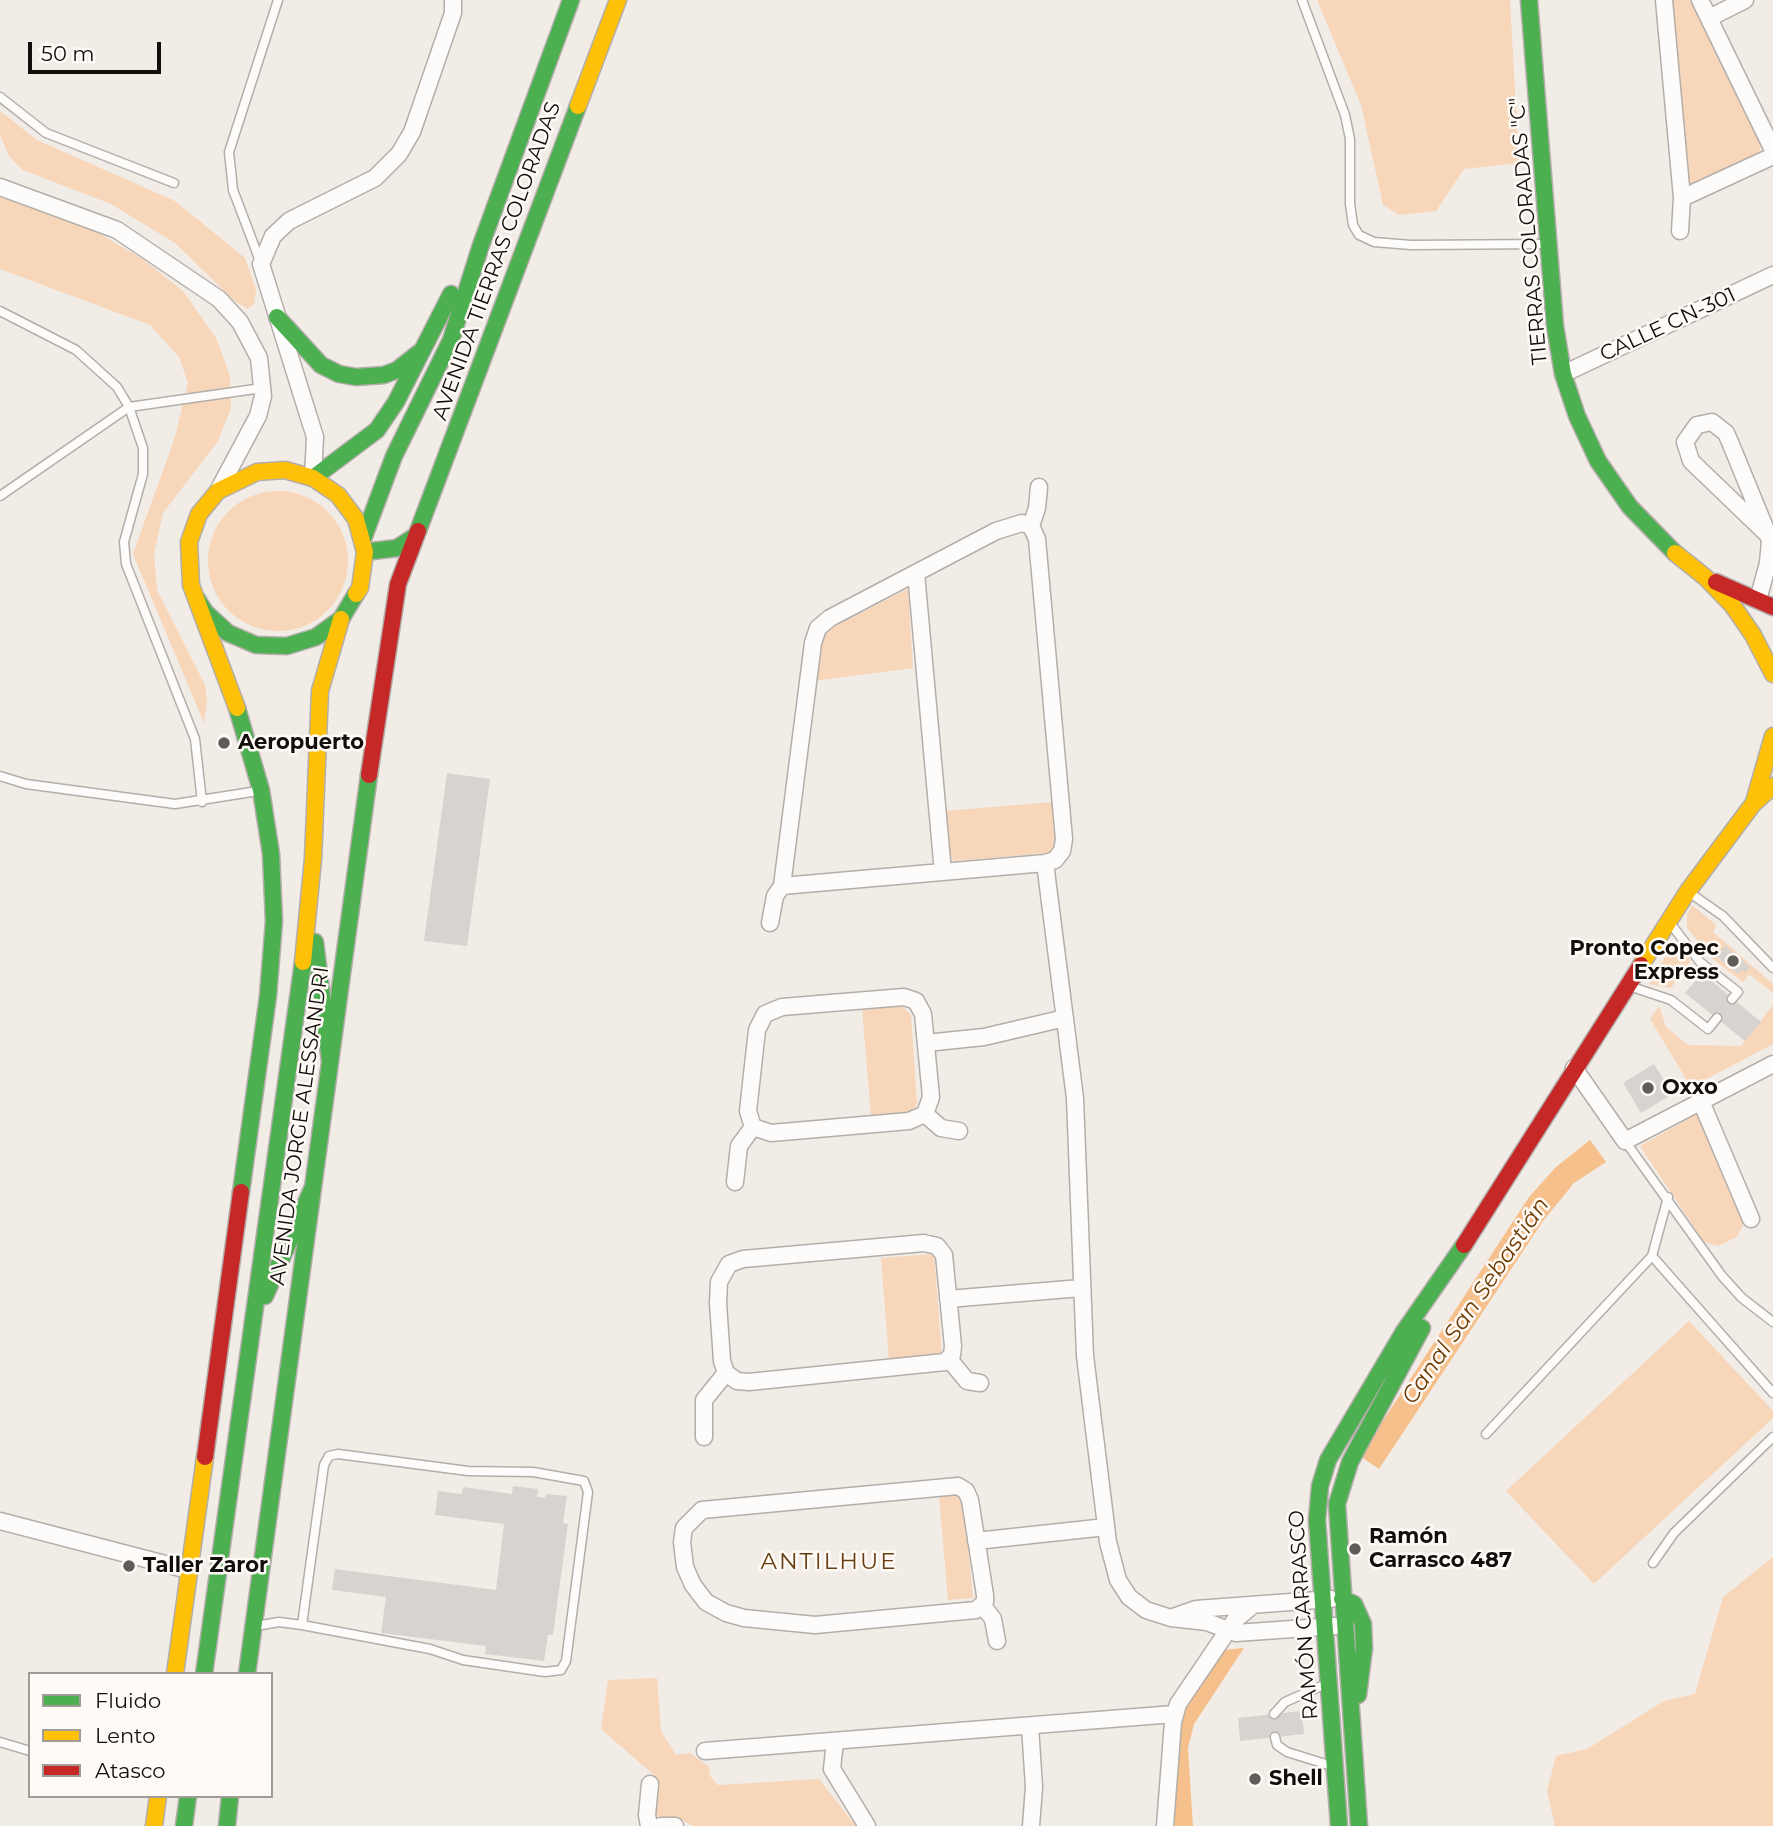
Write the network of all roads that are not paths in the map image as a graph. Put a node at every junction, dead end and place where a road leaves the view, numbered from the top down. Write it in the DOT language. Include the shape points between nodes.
graph roads {
  1 [pos="278,0"];
  2 [pos="570,0"];
  3 [pos="618,0"];
  4 [pos="1302,0"];
  5 [pos="1529,0"];
  6 [pos="1664,0"];
  7 [pos="1700,0"];
  8 [pos="1745,0"];
  9 [pos="455,4"];
  10 [pos="1709,18"];
  11 [pos="0,97"];
  12 [pos="1773,153"];
  13 [pos="174,183"];
  14 [pos="0,187"];
  15 [pos="1682,198"];
  16 [pos="1680,231"];
  17 [pos="1550,244"];
  18 [pos="481,245"];
  19 [pos="261,264"];
  20 [pos="1773,275"];
  21 [pos="0,311"];
  22 [pos="277,317"];
  23 [pos="423,350"];
  24 [pos="1563,374"];
  25 [pos="264,388"];
  26 [pos="130,407"];
  27 [pos="313,478"];
  28 [pos="1039,487"];
  29 [pos="218,491"];
  30 [pos="0,496"];
  31 [pos="1031,526"];
  32 [pos="1768,535"];
  33 [pos="414,537"];
  34 [pos="364,545"];
  35 [pos="916,573"];
  36 [pos="1705,577"];
  37 [pos="398,584"];
  38 [pos="197,599"];
  39 [pos="1758,600"];
  40 [pos="1773,607"];
  41 [pos="341,619"];
  42 [pos="1753,635"];
  43 [pos="1773,674"];
  44 [pos="1773,736"];
  45 [pos="0,776"];
  46 [pos="1773,786"];
  47 [pos="261,790"];
  48 [pos="202,802"];
  49 [pos="1753,804"];
  50 [pos="1045,863"];
  51 [pos="943,872"];
  52 [pos="782,886"];
  53 [pos="1688,891"];
  54 [pos="310,899"];
  55 [pos="1668,921"];
  56 [pos="770,923"];
  57 [pos="1773,968"];
  58 [pos="1626,985"];
  59 [pos="1732,999"];
  60 [pos="1065,1018"];
  61 [pos="1717,1018"];
  62 [pos="926,1043"];
  63 [pos="330,1061"];
  64 [pos="1773,1064"];
  65 [pos="1574,1068"];
  66 [pos="1700,1099"];
  67 [pos="925,1114"];
  68 [pos="753,1127"];
  69 [pos="959,1130"];
  70 [pos="1625,1140"];
  71 [pos="735,1182"];
  72 [pos="313,1187"];
  73 [pos="1668,1197"];
  74 [pos="1751,1219"];
  75 [pos="1652,1256"];
  76 [pos="1448,1270"];
  77 [pos="1081,1287"];
  78 [pos="948,1299"];
  79 [pos="1773,1322"];
  80 [pos="251,1327"];
  81 [pos="949,1359"];
  82 [pos="726,1373"];
  83 [pos="980,1383"];
  84 [pos="1773,1393"];
  85 [pos="1486,1433"];
  86 [pos="704,1437"];
  87 [pos="1773,1437"];
  88 [pos="0,1521"];
  89 [pos="1106,1527"];
  90 [pos="976,1541"];
  91 [pos="1653,1563"];
  92 [pos="188,1570"];
  93 [pos="1342,1599"];
  94 [pos="1323,1600"];
  95 [pos="1253,1605"];
  96 [pos="982,1606"];
  97 [pos="1226,1607"];
  98 [pos="1197,1615"];
  99 [pos="302,1625"];
  100 [pos="1345,1626"];
  101 [pos="253,1627"];
  102 [pos="1325,1627"];
  103 [pos="1228,1631"];
  104 [pos="997,1641"];
  105 [pos="175,1672"];
  106 [pos="204,1672"];
  107 [pos="247,1672"];
  108 [pos="1329,1684"];
  109 [pos="1174,1714"];
  110 [pos="1274,1714"];
  111 [pos="1352,1722"];
  112 [pos="1030,1726"];
  113 [pos="1275,1737"];
  114 [pos="835,1741"];
  115 [pos="0,1742"];
  116 [pos="28,1750"];
  117 [pos="705,1751"];
  118 [pos="1335,1767"];
  119 [pos="650,1784"];
  120 [pos="158,1798"];
  121 [pos="188,1798"];
  122 [pos="230,1798"];
  123 [pos="154,1826"];
  124 [pos="184,1826"];
  125 [pos="227,1826"];
  126 [pos="649,1826"];
  127 [pos="661,1826"];
  128 [pos="675,1826"];
  129 [pos="867,1826"];
  130 [pos="1031,1826"];
  131 [pos="1166,1826"];
  132 [pos="1339,1826"];
  133 [pos="1359,1826"];
  1 -- 19 [label="lane" via="229,152 233,190"];
  2 -- 18 [label="main road, AVENIDA JORGE ALESSANDRI"];
  3 -- 33 [label="main road, AVENIDA TIERRAS COLORADAS"];
  4 -- 17 [label="lane" via="1345,115 1350,139 1350,204 1359,235 1374,242 1411,246"];
  5 -- 17 [label="main road, TIERRAS COLORADAS \"C\""];
  6 -- 15 [label="street"];
  7 -- 10 [label="street"];
  8 -- 10 [label="street"];
  9 -- 19 [label="street" via="412,132 399,154 375,178 289,221 273,236"];
  10 -- 12 [label="street"];
  11 -- 13 [label="lane" via="46,133"];
  12 -- 15 [label="street"];
  14 -- 25 [label="street" via="117,230 219,299 256,348"];
  15 -- 16 [label="street"];
  17 -- 24 [label="main road, TIERRAS COLORADAS \"C\""];
  18 -- 23 [label="main road, AVENIDA JORGE ALESSANDRI"];
  18 -- 34 [label="main road, AVENIDA JORGE ALESSANDRI" via="451,340 394,456"];
  19 -- 22 [label="street"];
  20 -- 24 [label="street, CALLE CN-301"];
  21 -- 26 [label="lane" via="76,351 117,387"];
  22 -- 23 [label="main road" via="321,365 339,374 384,374"];
  22 -- 27 [label="street" via="315,437"];
  23 -- 27 [label="main road, AVENIDA JORGE ALESSANDRI" via="377,430"];
  24 -- 36 [label="main road, TIERRAS COLORADAS \"C\"" via="1586,436 1613,484 1664,545"];
  25 -- 26 [label="lane"];
  25 -- 29 [label="street" via="258,416"];
  26 -- 30 [label="lane"];
  26 -- 48 [label="lane" via="143,448 144,474 124,542 126,564 195,739"];
  27 -- 29 [label="main road, AVENIDA JORGE ALESSANDRI" via="285,470 257,472"];
  27 -- 34 [label="main road, AVENIDA JORGE ALESSANDRI" via="348,506"];
  28 -- 31 [label="street"];
  29 -- 38 [label="main road, AVENIDA JORGE ALESSANDRI" via="199,514 189,542 188,571"];
  31 -- 35 [label="street" via="1006,526"];
  31 -- 50 [label="street" via="1037,539 1064,839 1059,856"];
  32 -- 32 [label="street" via="1726,433 1712,422 1697,425 1685,442 1691,461"];
  32 -- 39 [label="street" via="1770,555"];
  33 -- 34 [label="main road" via="397,548"];
  33 -- 37 [label="main road, AVENIDA TIERRAS COLORADAS"];
  34 -- 41 [label="main road, AVENIDA JORGE ALESSANDRI" via="360,588"];
  35 -- 51 [label="street"];
  35 -- 52 [label="street" via="830,618 814,635"];
  36 -- 39 [label="main road, TIERRAS COLORADAS \"C\""];
  36 -- 42 [label="main road, TIERRAS COLORADAS \"C\""];
  37 -- 63 [label="main road, AVENIDA JORGE ALESSANDRI"];
  38 -- 41 [label="main road, AVENIDA JORGE ALESSANDRI" via="222,628 256,645 302,643"];
  38 -- 47 [label="main road, AVENIDA JORGE ALESSANDRI" via="244,727"];
  39 -- 40 [label="main road, TIERRAS COLORADAS \"C\""];
  39 -- 42 [label="main road"];
  41 -- 54 [label="main road, AVENIDA JORGE ALESSANDRI" via="320,691"];
  42 -- 43 [label="main road, TIERRAS COLORADAS \"C\""];
  44 -- 49 [label="main road, RAMÓN CARRASCO"];
  45 -- 48 [label="lane" via="26,784 175,804"];
  46 -- 49 [label="main road, RAMÓN CARRASCO"];
  47 -- 48 [label="lane"];
  47 -- 92 [label="main road, AVENIDA JORGE ALESSANDRI" via="271,854 272,959"];
  49 -- 53 [label="main road, RAMÓN CARRASCO"];
  50 -- 51 [label="street"];
  50 -- 60 [label="street"];
  51 -- 52 [label="street"];
  52 -- 56 [label="street" via="775,896"];
  53 -- 55 [label="main road, RAMÓN CARRASCO"];
  53 -- 57 [label="lane" via="1723,916"];
  54 -- 63 [label="main road"];
  54 -- 80 [label="main road, AVENIDA JORGE ALESSANDRI"];
  55 -- 58 [label="main road, RAMÓN CARRASCO"];
  55 -- 59 [label="lane" via="1700,962 1738,992"];
  58 -- 61 [label="lane" via="1671,1000 1708,1029"];
  58 -- 65 [label="main road, RAMÓN CARRASCO"];
  60 -- 62 [label="street" via="984,1037"];
  60 -- 77 [label="street" via="1077,1137"];
  62 -- 67 [label="street" via="931,1097"];
  62 -- 68 [label="street" via="922,1009 910,998 770,1010 757,1030 748,1111"];
  63 -- 72 [label="main road, AVENIDA JORGE ALESSANDRI"];
  64 -- 66 [label="street"];
  65 -- 70 [label="street"];
  65 -- 76 [label="main road, RAMÓN CARRASCO"];
  66 -- 70 [label="street"];
  66 -- 74 [label="street"];
  67 -- 68 [label="street" via="909,1121 771,1133"];
  67 -- 69 [label="street" via="941,1128"];
  68 -- 71 [label="street" via="739,1146"];
  70 -- 73 [label="lane"];
  72 -- 80 [label="main road"];
  72 -- 101 [label="main road, AVENIDA JORGE ALESSANDRI"];
  73 -- 75 [label="lane"];
  73 -- 79 [label="lane" via="1723,1276"];
  75 -- 84 [label="lane"];
  75 -- 85 [label="lane"];
  76 -- 93 [label="main road, RAMÓN CARRASCO" via="1340,1488 1336,1518"];
  76 -- 94 [label="main road, RAMÓN CARRASCO" via="1403,1333 1323,1473 1317,1503"];
  77 -- 78 [label="street"];
  77 -- 89 [label="street"];
  78 -- 81 [label="street" via="953,1346"];
  78 -- 82 [label="street" via="944,1255 929,1243 735,1260 722,1274 718,1303"];
  80 -- 106 [label="main road, AVENIDA JORGE ALESSANDRI"];
  81 -- 82 [label="street" via="937,1365 749,1382"];
  81 -- 83 [label="street" via="967,1381"];
  82 -- 86 [label="street" via="704,1400"];
  87 -- 91 [label="lane" via="1674,1533"];
  88 -- 92 [label="street"];
  89 -- 90 [label="street"];
  89 -- 98 [label="street" via="1123,1589 1146,1610 1171,1618"];
  90 -- 96 [label="street" via="985,1599"];
  90 -- 96 [label="street" via="969,1495 952,1486 711,1508 688,1522 682,1542 685,1567 699,1594 715,1609 744,1618 815,1625"];
  92 -- 105 [label="main road, AVENIDA JORGE ALESSANDRI"];
  93 -- 94 [label="street"];
  93 -- 100 [label="main road, RAMÓN CARRASCO"];
  93 -- 111 [label="main road" via="1358,1609 1364,1636"];
  94 -- 95 [label="street"];
  94 -- 102 [label="main road, RAMÓN CARRASCO"];
  95 -- 97 [label="street"];
  95 -- 103 [label="street"];
  96 -- 104 [label="street" via="993,1619"];
  97 -- 98 [label="street"];
  97 -- 103 [label="street" via="1222,1617"];
  98 -- 103 [label="street"];
  99 -- 99 [label="lane" via="324,1465 329,1456 468,1471 533,1472 580,1479 586,1484 566,1661 561,1670 545,1672 463,1660 430,1649"];
  99 -- 101 [label="lane" via="279,1622"];
  100 -- 102 [label="street"];
  100 -- 111 [label="main road, RAMÓN CARRASCO"];
  101 -- 107 [label="main road, AVENIDA JORGE ALESSANDRI"];
  102 -- 103 [label="street"];
  102 -- 108 [label="main road, RAMÓN CARRASCO"];
  103 -- 109 [label="street"];
  108 -- 110 [label="lane" via="1285,1702"];
  108 -- 118 [label="main road, RAMÓN CARRASCO"];
  109 -- 112 [label="street"];
  109 -- 131 [label="street"];
  111 -- 133 [label="main road, RAMÓN CARRASCO"];
  112 -- 114 [label="street"];
  112 -- 130 [label="street"];
  113 -- 118 [label="lane" via="1287,1752"];
  114 -- 117 [label="street"];
  114 -- 129 [label="street" via="832,1769"];
  115 -- 116 [label="lane"];
  118 -- 132 [label="main road, RAMÓN CARRASCO"];
  119 -- 126 [label="street"];
  120 -- 123 [label="main road"];
  121 -- 124 [label="main road"];
  122 -- 125 [label="main road"];
  127 -- 128 [label="street"];
}
